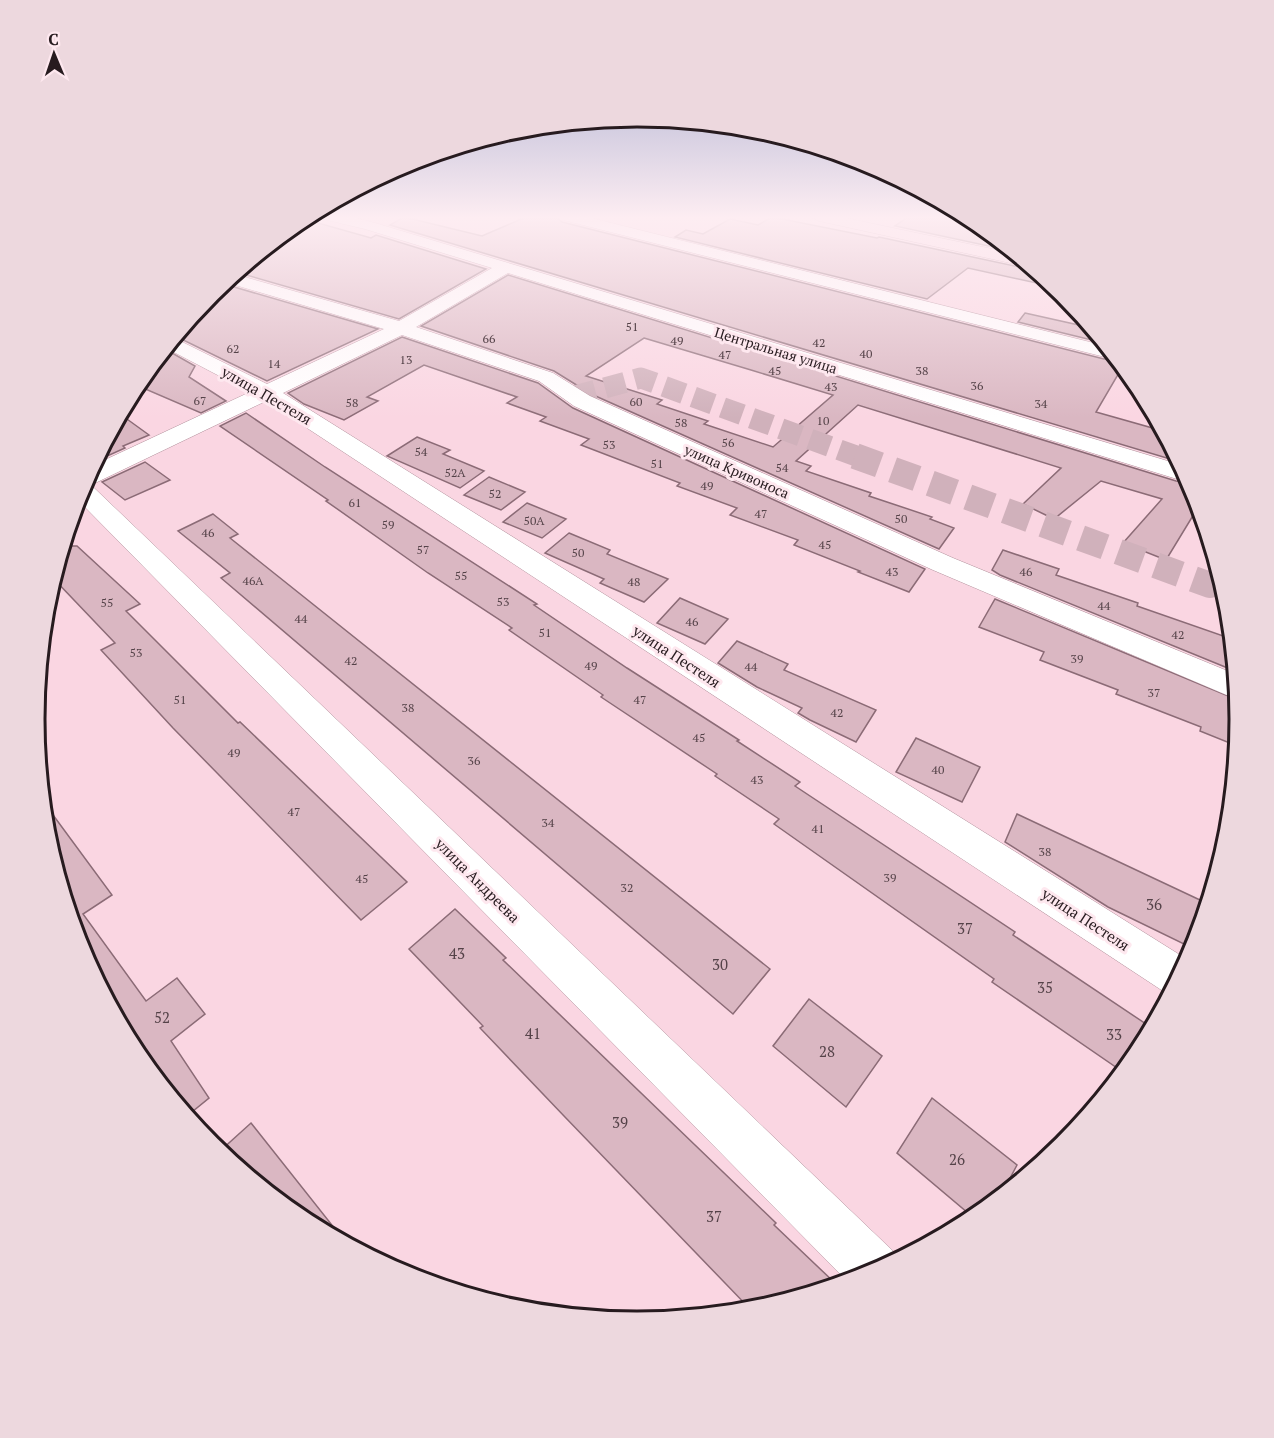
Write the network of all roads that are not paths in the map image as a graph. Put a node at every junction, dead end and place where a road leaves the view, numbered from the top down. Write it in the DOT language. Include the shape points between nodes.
graph roads {
  1 [pos="251,284"];
  2 [pos="478,284"];
  3 [pos="559,284"];
  4 [pos="837,284"];
  5 [pos="401,328"];
  6 [pos="177,347"];
  7 [pos="1099,350"];
  8 [pos="267,392"];
  9 [pos="1174,470"];
  10 [pos="99,472"];
  11 [pos="88,496"];
  12 [pos="1228,684"];
  13 [pos="1171,974"];
  14 [pos="868,1264"];
  1 -- 5 [label="street, улица Кривоноса"];
  2 -- 5 [label="street"];
  3 -- 9 [label="street, Центральная улица"];
  4 -- 7 [label="street"];
  5 -- 8 [label="street"];
  5 -- 12 [label="street, улица Кривоноса" via="546,377 582,401 943,564"];
  6 -- 8 [label="street, улица Пестеля"];
  8 -- 10 [label="street"];
  8 -- 13 [label="street, улица Пестеля"];
  11 -- 14 [label="street, улица Андреева"];
}
